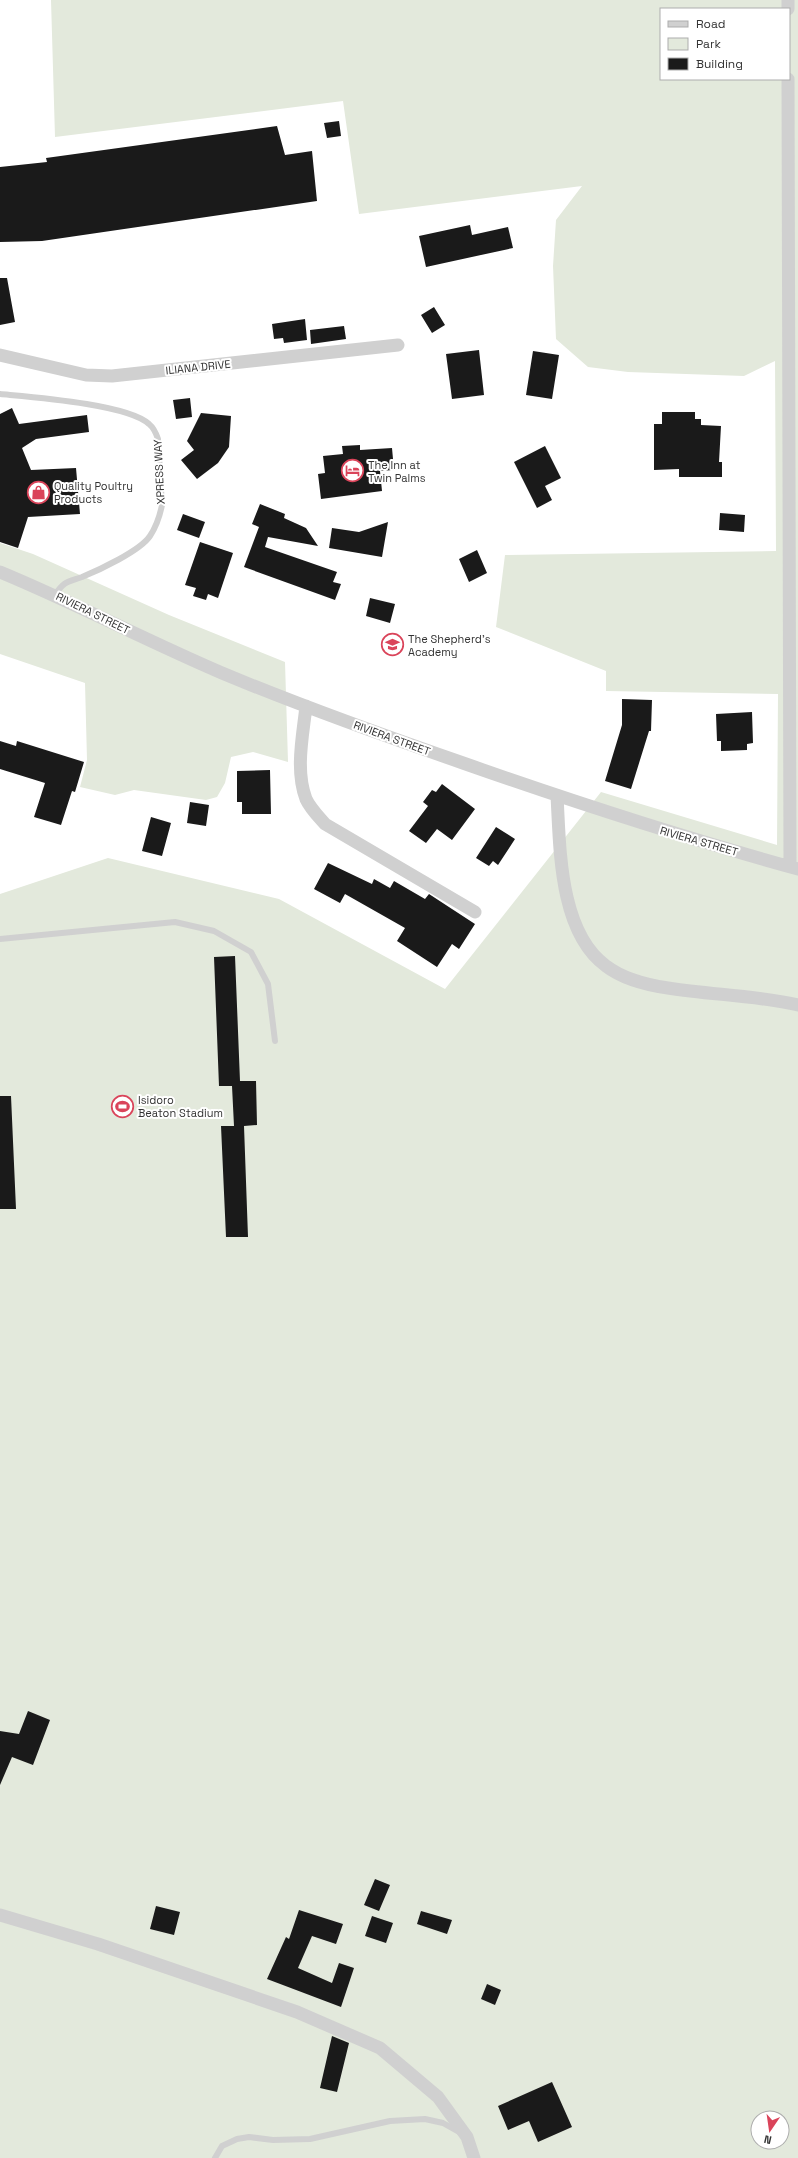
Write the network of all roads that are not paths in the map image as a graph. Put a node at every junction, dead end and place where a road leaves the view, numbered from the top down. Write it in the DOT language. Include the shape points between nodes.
graph roads {
  1 [pos="788,80"];
  2 [pos="398,345"];
  3 [pos="0,355"];
  4 [pos="0,394"];
  5 [pos="0,572"];
  6 [pos="55,594"];
  7 [pos="306,706"];
  8 [pos="557,796"];
  9 [pos="794,868"];
  10 [pos="475,912"];
  11 [pos="0,939"];
  12 [pos="798,1005"];
  13 [pos="275,1041"];
  14 [pos="0,1916"];
  15 [pos="467,2137"];
  16 [pos="475,2157"];
  17 [pos="215,2158"];
  1 -- 9 [label="street"];
  2 -- 3 [label="street, ILIANA DRIVE" via="112,376 86,375"];
  4 -- 6 [label="lane, XPRESS WAY" via="55,400 128,413 149,423 158,439 162,505 150,536 124,556 61,584"];
  5 -- 6 [label="street, RIVIERA STREET"];
  6 -- 7 [label="street, RIVIERA STREET" via="164,648"];
  7 -- 8 [label="street, RIVIERA STREET"];
  7 -- 10 [label="street" via="302,745 303,787 307,800 315,812 325,824"];
  8 -- 9 [label="street, RIVIERA STREET" via="654,828"];
  8 -- 12 [label="street" via="560,854 571,911 584,944 606,967 641,983 752,996"];
  11 -- 13 [label="lane" via="175,922 214,930 251,952 268,984"];
  14 -- 15 [label="street" via="98,1944 297,2012 380,2048 438,2097"];
  15 -- 16 [label="street"];
  15 -- 17 [label="lane" via="443,2122 425,2119 390,2121 310,2139 237,2139 222,2146"];
}
